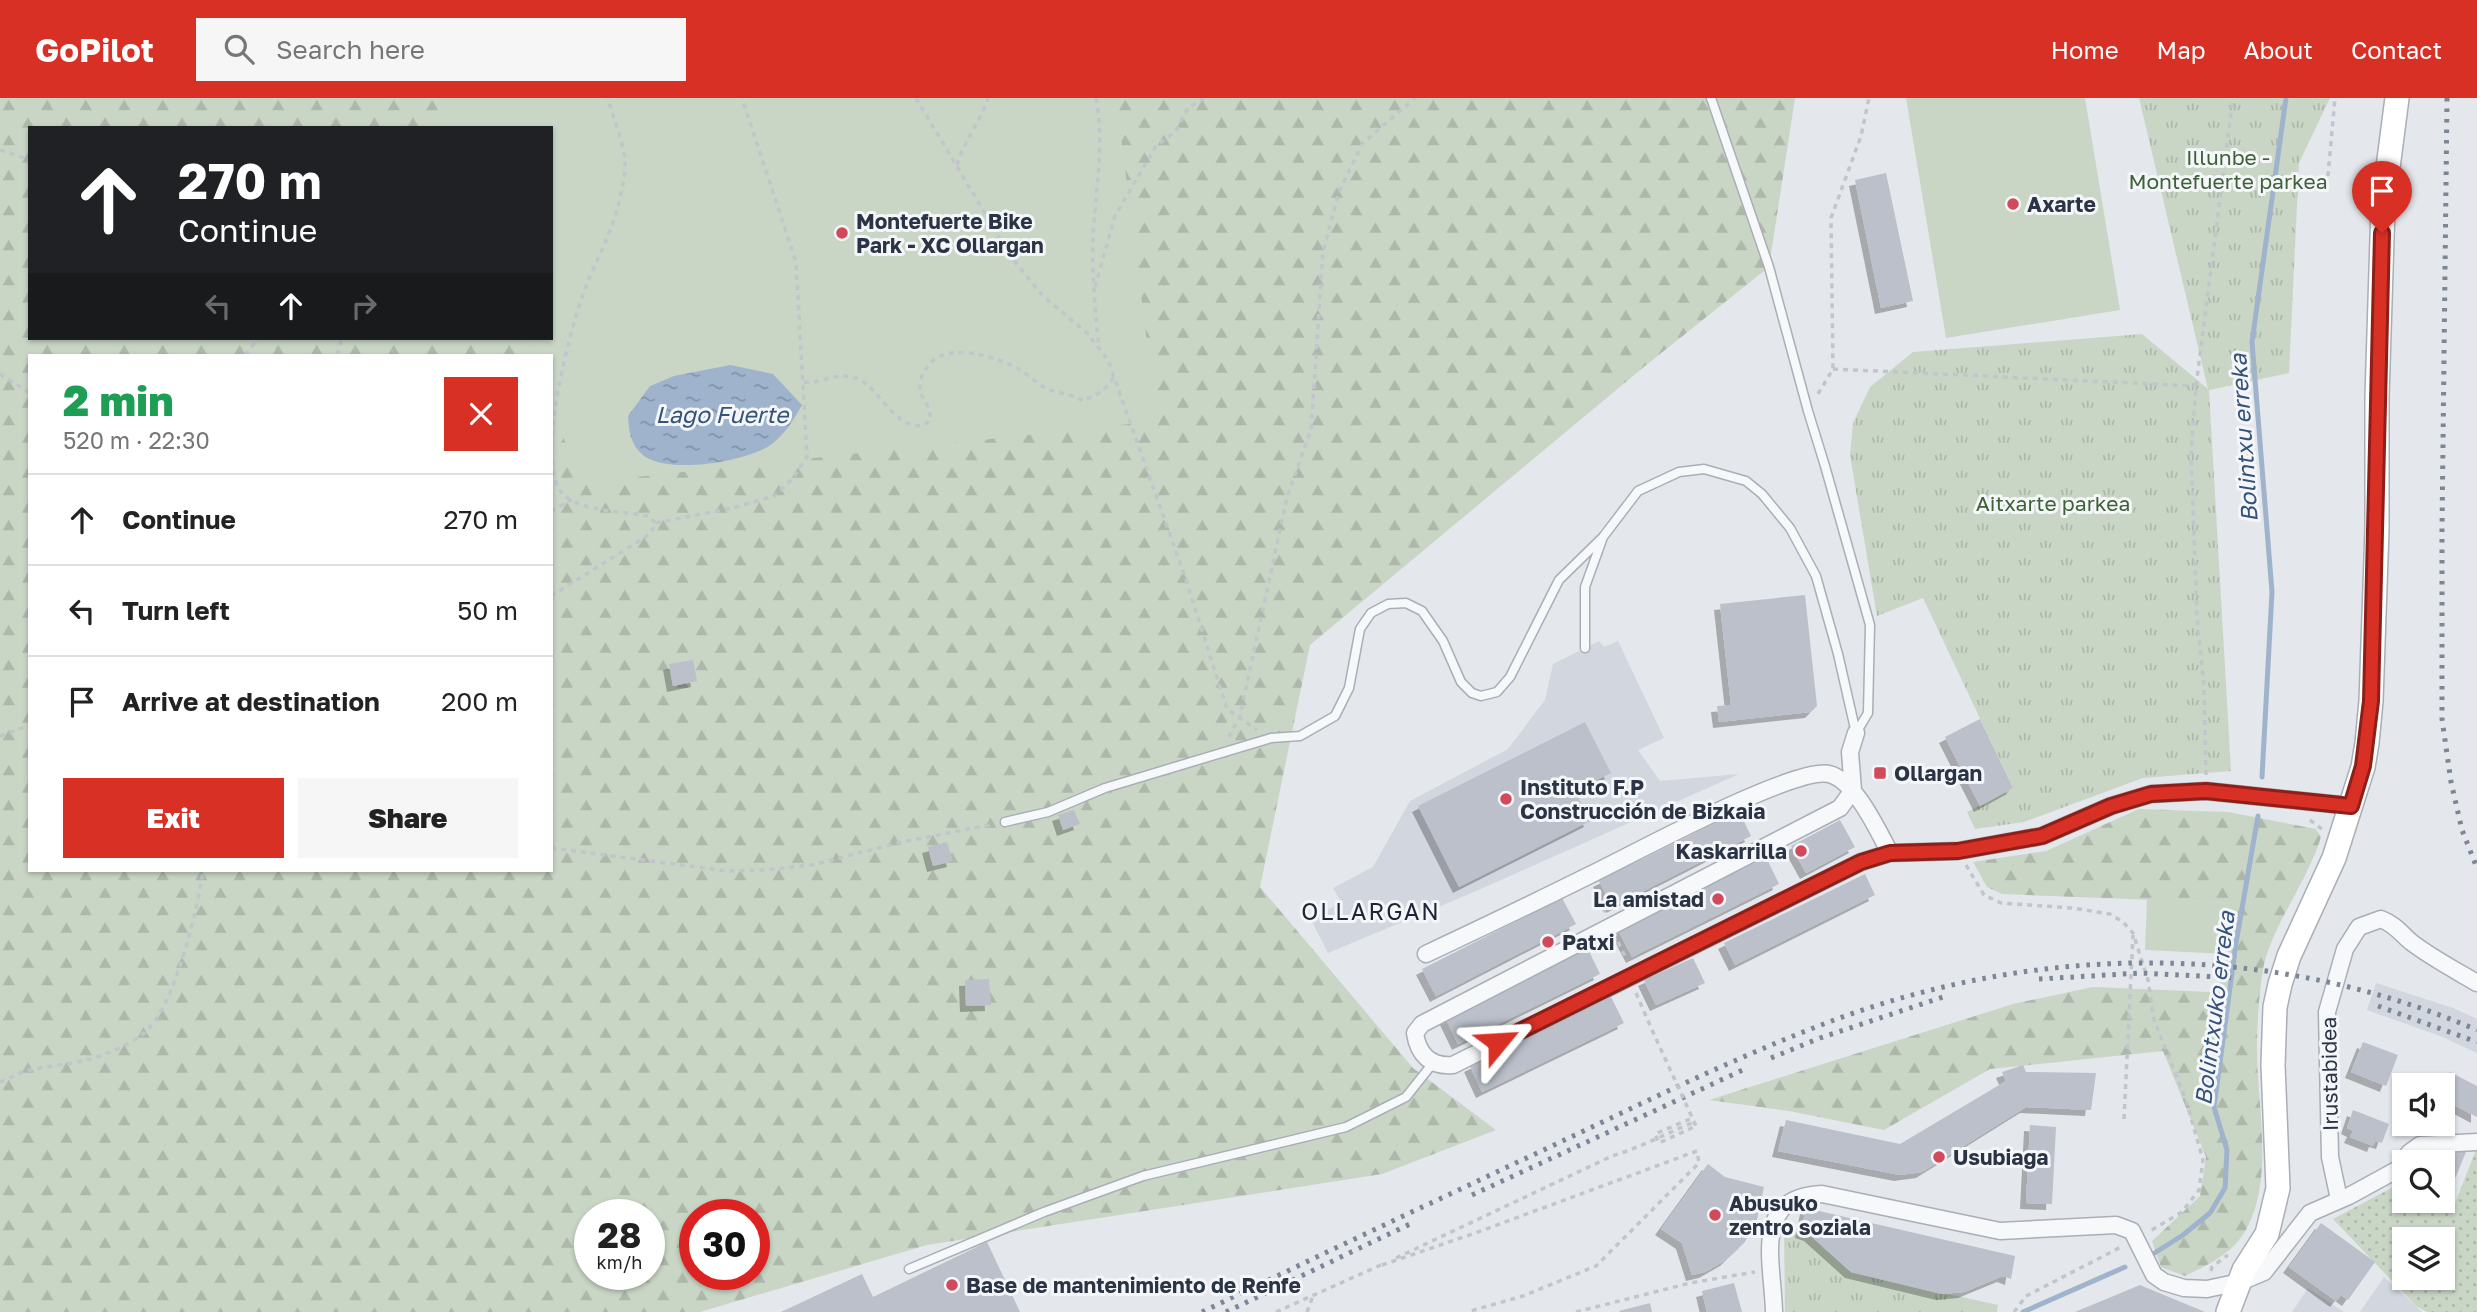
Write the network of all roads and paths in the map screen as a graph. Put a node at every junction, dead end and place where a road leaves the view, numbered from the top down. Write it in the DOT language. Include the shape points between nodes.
graph roads {
  1 [pos="608,98"];
  2 [pos="742,98"];
  3 [pos="916,98"];
  4 [pos="988,98"];
  5 [pos="1097,98"];
  6 [pos="1203,98"];
  7 [pos="1415,98"];
  8 [pos="1711,98"];
  9 [pos="1869,98"];
  10 [pos="2233,98"];
  11 [pos="2335,98"];
  12 [pos="2397,98"];
  13 [pos="0,150"];
  14 [pos="28,163"];
  15 [pos="957,165"];
  16 [pos="2327,186"];
  17 [pos="1094,291"];
  18 [pos="257,340"];
  19 [pos="1099,349"];
  20 [pos="246,354"];
  21 [pos="1833,369"];
  22 [pos="0,374"];
  23 [pos="1114,377"];
  24 [pos="804,382"];
  25 [pos="2196,386"];
  26 [pos="28,392"];
  27 [pos="1808,411"];
  28 [pos="553,431"];
  29 [pos="553,473"];
  30 [pos="572,500"];
  31 [pos="553,510"];
  32 [pos="656,523"];
  33 [pos="1603,537"];
  34 [pos="553,595"];
  35 [pos="1585,648"];
  36 [pos="28,726"];
  37 [pos="1856,733"];
  38 [pos="0,736"];
  39 [pos="1853,790"];
  40 [pos="2206,791"];
  41 [pos="2351,806"];
  42 [pos="1005,822"];
  43 [pos="553,848"];
  44 [pos="1958,851"];
  45 [pos="1890,853"];
  46 [pos="203,872"];
  47 [pos="2133,933"];
  48 [pos="1426,954"];
  49 [pos="1633,975"];
  50 [pos="2477,983"];
  51 [pos="1433,1063"];
  52 [pos="0,1082"];
  53 [pos="2124,1119"];
  54 [pos="2477,1142"];
  55 [pos="2413,1150"];
  56 [pos="2392,1172"];
  57 [pos="2339,1199"];
  58 [pos="2137,1239"];
  59 [pos="1382,1265"];
  60 [pos="909,1269"];
  61 [pos="1773,1269"];
  62 [pos="2240,1282"];
  63 [pos="2207,1289"];
  64 [pos="1313,1296"];
  65 [pos="1276,1312"];
  66 [pos="1307,1312"];
  67 [pos="1467,1312"];
  68 [pos="1576,1312"];
  69 [pos="1774,1312"];
  70 [pos="2014,1312"];
  71 [pos="2226,1312"];
  1 -- 28 [label="path" via="625,161 620,198 565,353"];
  2 -- 24 [label="path" via="796,262"];
  3 -- 15 [label="path"];
  4 -- 15 [label="path"];
  5 -- 17 [label="path" via="1100,154"];
  6 -- 17 [label="path" via="1188,108 1176,131 1156,146 1115,216"];
  7 -- 23 [label="path" via="1362,144 1339,192 1323,252 1311,430 1287,497 1240,716 1227,709"];
  8 -- 27 [label="lane" via="1769,267"];
  9 -- 21 [label="path" via="1861,136 1831,218"];
  10 -- 25 [label="path"];
  11 -- 16 [label="path"];
  12 -- 41 [label="street" via="2382,220 2371,701 2363,766"];
  13 -- 14 [label="path"];
  15 -- 19 [label="path" via="1011,257 1043,296"];
  17 -- 19 [label="path"];
  18 -- 20 [label="path"];
  19 -- 23 [label="path"];
  21 -- 25 [label="path"];
  21 -- 27 [label="path"];
  22 -- 26 [label="path"];
  23 -- 24 [label="path" via="1103,391 1083,401 1051,391 1012,365 989,357 969,352 944,354 931,360 923,374 919,392 931,415 930,421 920,425 894,414 858,379 844,376"];
  24 -- 32 [label="path" via="807,457 775,496"];
  25 -- 40 [label="path" via="2192,454"];
  27 -- 37 [label="lane" via="1870,625 1868,713"];
  29 -- 30 [label="path" via="561,492"];
  30 -- 31 [label="path"];
  30 -- 32 [label="path" via="578,505 648,516"];
  32 -- 34 [label="path" via="650,534"];
  33 -- 35 [label="lane" via="1585,587"];
  33 -- 37 [label="lane" via="1638,491 1679,472 1704,469 1746,481 1790,528 1816,576"];
  33 -- 42 [label="lane" via="1559,580 1510,677 1497,692 1472,693 1461,682 1443,641 1422,611 1406,603 1388,604 1371,613 1360,629 1349,688 1335,716 1300,736 1271,738"];
  36 -- 38 [label="path"];
  37 -- 39 [label="street" via="1850,752"];
  39 -- 45 [label="street"];
  39 -- 48 [label="street" via="1831,774 1812,774 1751,796"];
  39 -- 51 [label="street" via="1840,808 1422,1024 1415,1033 1417,1045"];
  40 -- 41 [label="street"];
  40 -- 44 [label="street" via="2151,794 2042,836"];
  41 -- 62 [label="street" via="2280,984 2273,1065 2277,1188 2267,1234"];
  42 -- 43 [label="path" via="812,865 764,870 727,871"];
  44 -- 45 [label="street"];
  44 -- 47 [label="path" via="1984,895 2001,903 2110,914"];
  45 -- 49 [label="street" via="1861,862"];
  46 -- 52 [label="path" via="177,971 162,1012 149,1029 97,1057 27,1071"];
  47 -- 53 [label="path"];
  47 -- 58 [label="path" via="2148,980 2154,1020 2186,1100 2203,1160 2199,1190 2182,1212"];
  49 -- 51 [label="street" via="1453,1065"];
  49 -- 59 [label="path, bridge" via="1651,1030 1696,1126 1659,1143 1655,1134 1690,1119 1692,1123 1658,1137 1647,1142 1623,1153 1612,1156"];
  50 -- 57 [label="street, Irustabidea" via="2381,919 2359,927 2344,949 2327,1012 2330,1157"];
  51 -- 60 [label="lane" via="1406,1097 1346,1127 1143,1176"];
  54 -- 55 [label="street" via="2420,1145"];
  56 -- 57 [label="street"];
  57 -- 62 [label="street" via="2310,1213 2264,1272"];
  58 -- 61 [label="street" via="2126,1227 2108,1224 2000,1231 1822,1194 1800,1196 1785,1204 1774,1222"];
  58 -- 63 [label="street" via="2154,1275 2184,1288"];
  58 -- 70 [label="path" via="2026,1296"];
  59 -- 64 [label="path"];
  59 -- 67 [label="path" via="1697,1151 1699,1163 1596,1266 1523,1296"];
  61 -- 68 [label="path" via="1690,1283"];
  61 -- 69 [label="street"];
  62 -- 63 [label="street"];
  62 -- 71 [label="street"];
  63 -- 71 [label="street"];
  64 -- 65 [label="path"];
  64 -- 66 [label="path"];
}
